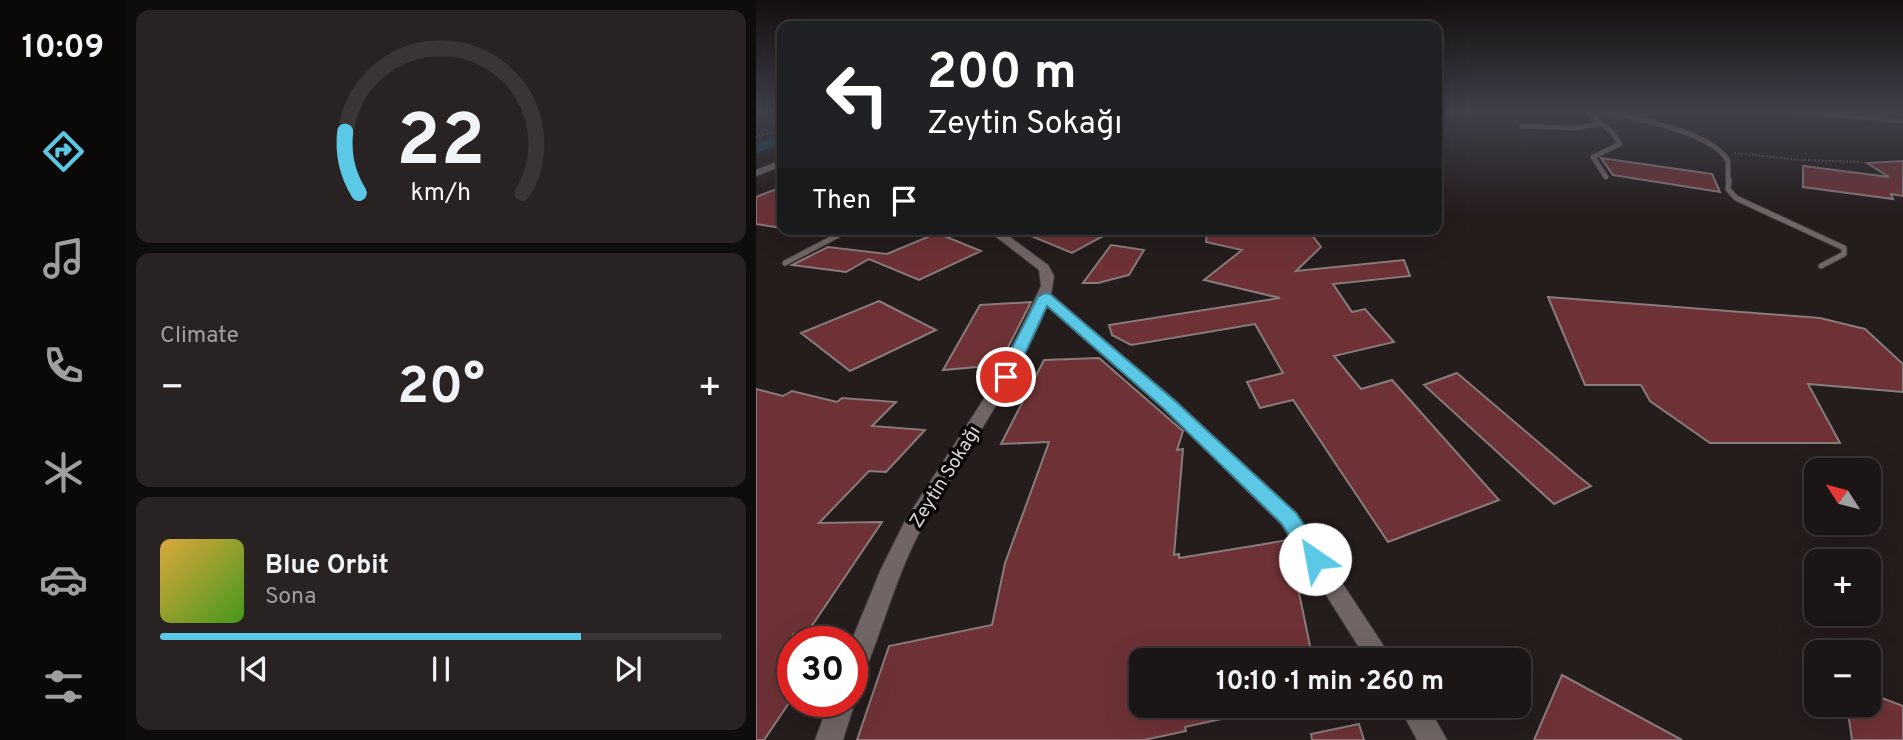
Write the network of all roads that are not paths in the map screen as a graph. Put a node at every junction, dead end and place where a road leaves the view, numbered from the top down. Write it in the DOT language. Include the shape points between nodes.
graph roads {
  1 [pos="1617,146"];
  2 [pos="1708,146"];
  3 [pos="777,165"];
  4 [pos="756,173"];
  5 [pos="1606,177"];
  6 [pos="839,235"];
  7 [pos="999,235"];
  8 [pos="785,263"];
  9 [pos="1821,266"];
  10 [pos="1045,297"];
  11 [pos="868,631"];
  12 [pos="1373,648"];
  13 [pos="837,717"];
  14 [pos="1419,718"];
  15 [pos="829,740"];
  16 [pos="1433,740"];
  1 -- 5 [label="lane" via="1593,157"];
  2 -- 9 [label="lane" via="1722,152 1730,166 1728,189 1736,198 1844,248 1844,254"];
  3 -- 4 [label="street"];
  6 -- 8 [label="lane"];
  7 -- 10 [label="street" via="1044,268 1048,276"];
  10 -- 11 [label="street, Zeytin Sokağı" via="1006,377 913,525"];
  10 -- 12 [label="street" via="1168,403 1289,519"];
  13 -- 15 [label="street"];
  14 -- 16 [label="street"];
}
